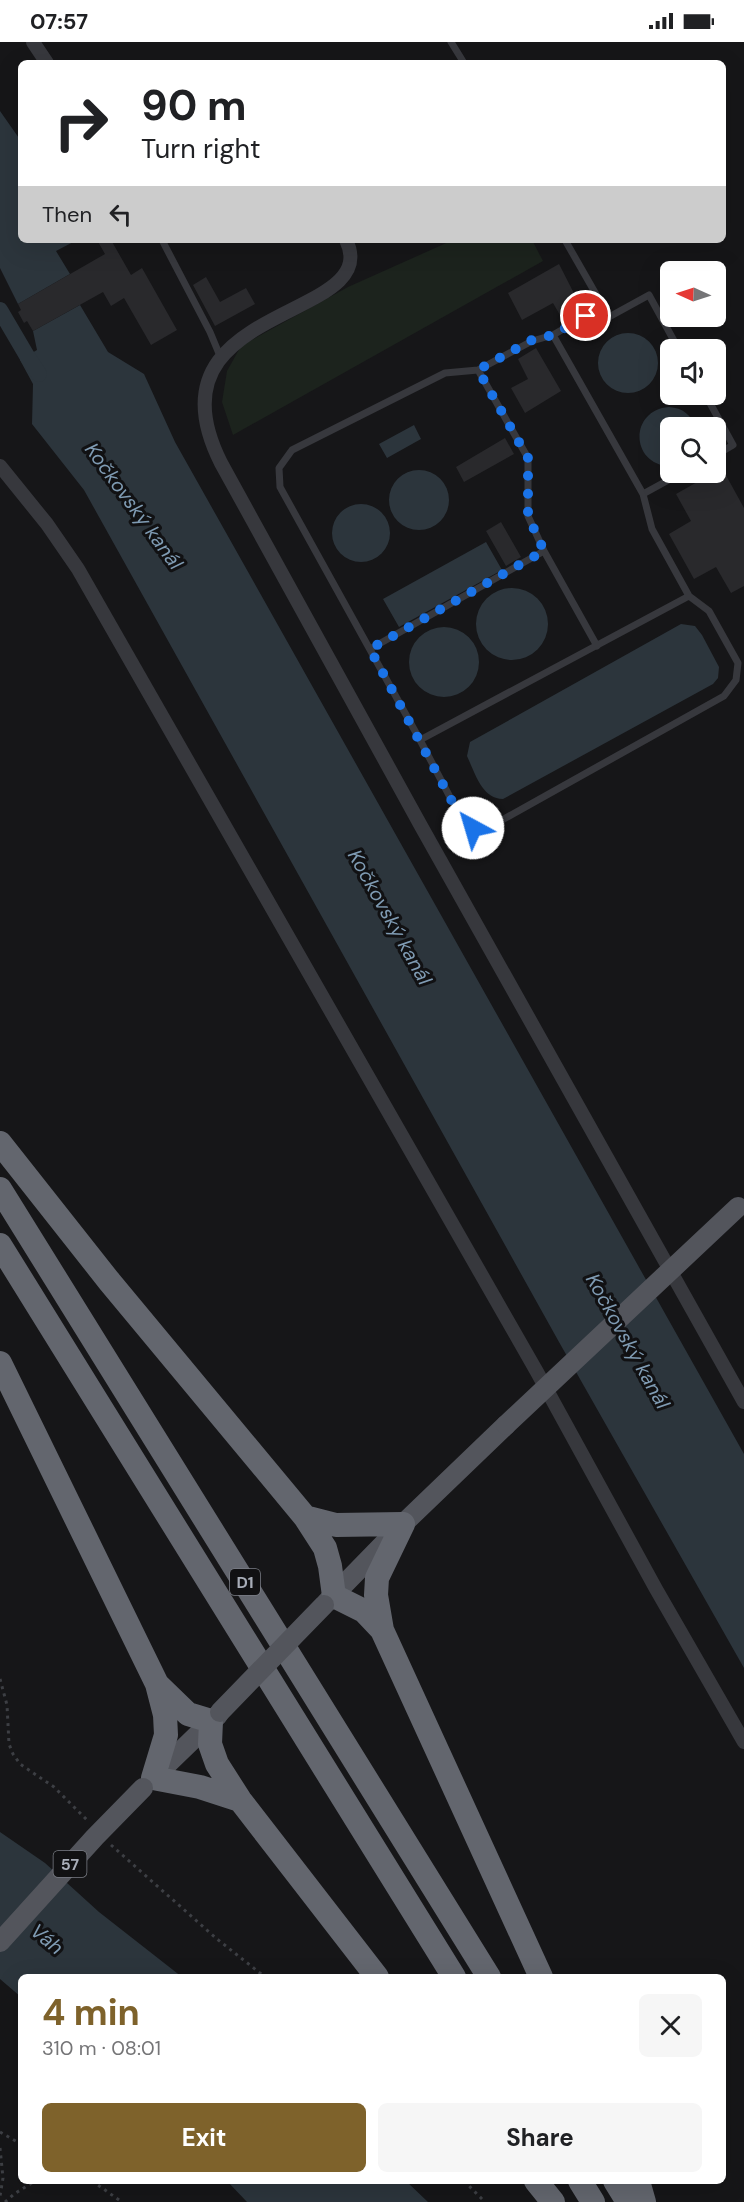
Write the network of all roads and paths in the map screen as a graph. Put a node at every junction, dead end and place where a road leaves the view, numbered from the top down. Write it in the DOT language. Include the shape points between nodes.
graph roads {
  1 [pos="33,42"];
  2 [pos="452,42"];
  3 [pos="45,60"];
  4 [pos="462,60"];
  5 [pos="163,243"];
  6 [pos="347,243"];
  7 [pos="567,243"];
  8 [pos="603,306"];
  9 [pos="553,335"];
  10 [pos="673,339"];
  11 [pos="220,357"];
  12 [pos="478,370"];
  13 [pos="726,432"];
  14 [pos="726,449"];
  15 [pos="0,466"];
  16 [pos="663,483"];
  17 [pos="643,494"];
  18 [pos="544,551"];
  19 [pos="689,596"];
  20 [pos="597,646"];
  21 [pos="370,649"];
  22 [pos="420,740"];
  23 [pos="0,1143"];
  24 [pos="0,1189"];
  25 [pos="741,1205"];
  26 [pos="0,1245"];
  27 [pos="0,1363"];
  28 [pos="744,1402"];
  29 [pos="305,1517"];
  30 [pos="403,1524"];
  31 [pos="329,1600"];
  32 [pos="382,1630"];
  33 [pos="157,1684"];
  34 [pos="216,1717"];
  35 [pos="744,1742"];
  36 [pos="148,1783"];
  37 [pos="240,1800"];
  38 [pos="0,1942"];
  39 [pos="375,1974"];
  40 [pos="452,1974"];
  41 [pos="487,1974"];
  42 [pos="540,1974"];
  43 [pos="0,2132"];
  44 [pos="18,2142"];
  45 [pos="0,2148"];
  46 [pos="30,2184"];
  47 [pos="96,2184"];
  48 [pos="467,2184"];
  49 [pos="538,2184"];
  50 [pos="582,2184"];
  51 [pos="617,2184"];
  52 [pos="639,2184"];
  53 [pos="0,2196"];
  54 [pos="5,2202"];
  55 [pos="122,2202"];
  56 [pos="485,2202"];
  57 [pos="553,2202"];
  58 [pos="593,2202"];
  59 [pos="628,2202"];
  60 [pos="644,2202"];
  1 -- 3 [label="street"];
  2 -- 4 [label="lane"];
  5 -- 11 [label="lane"];
  6 -- 11 [label="street" via="351,262 337,283 248,333"];
  7 -- 8 [label="lane"];
  8 -- 9 [label="lane"];
  8 -- 10 [label="lane" via="609,317 649,295"];
  9 -- 12 [label="lane" via="532,340"];
  9 -- 17 [label="lane"];
  11 -- 28 [label="street" via="209,379 205,401 212,446"];
  12 -- 18 [label="lane" via="528,458 528,516"];
  12 -- 21 [label="lane" via="445,373 292,450 279,468 280,487"];
  13 -- 14 [label="lane" via="733,445"];
  15 -- 35 [label="street" via="78,568"];
  16 -- 17 [label="lane"];
  17 -- 19 [label="lane" via="652,529"];
  18 -- 20 [label="lane"];
  18 -- 21 [label="lane"];
  19 -- 20 [label="lane"];
  19 -- 22 [label="lane" via="709,611 738,663 736,680 724,696 486,829 473,828 461,818"];
  20 -- 22 [label="lane"];
  21 -- 22 [label="lane"];
  23 -- 29 [label="highway"];
  24 -- 41 [label="highway, D1"];
  25 -- 30 [label="main road, 57, bridge"];
  26 -- 40 [label="highway, D1"];
  27 -- 33 [label="highway"];
  29 -- 30 [label="highway" via="336,1525"];
  29 -- 31 [label="highway" via="325,1548 330,1566"];
  30 -- 31 [label="main road, 57"];
  30 -- 32 [label="highway" via="376,1578"];
  31 -- 32 [label="highway" via="364,1611"];
  31 -- 34 [label="main road, 57, bridge"];
  32 -- 42 [label="highway"];
  33 -- 34 [label="highway" via="189,1714"];
  33 -- 36 [label="highway" via="166,1735"];
  34 -- 36 [label="main road, 57"];
  34 -- 37 [label="highway" via="210,1744 217,1764"];
  36 -- 37 [label="highway" via="201,1787"];
  36 -- 38 [label="main road, 57, bridge"];
  37 -- 39 [label="highway"];
  43 -- 44 [label="path"];
  45 -- 53 [label="path"];
  46 -- 54 [label="path"];
  47 -- 55 [label="path"];
  48 -- 56 [label="path"];
  49 -- 57 [label="highway"];
  50 -- 58 [label="highway"];
  51 -- 59 [label="highway"];
  52 -- 60 [label="highway"];
}
